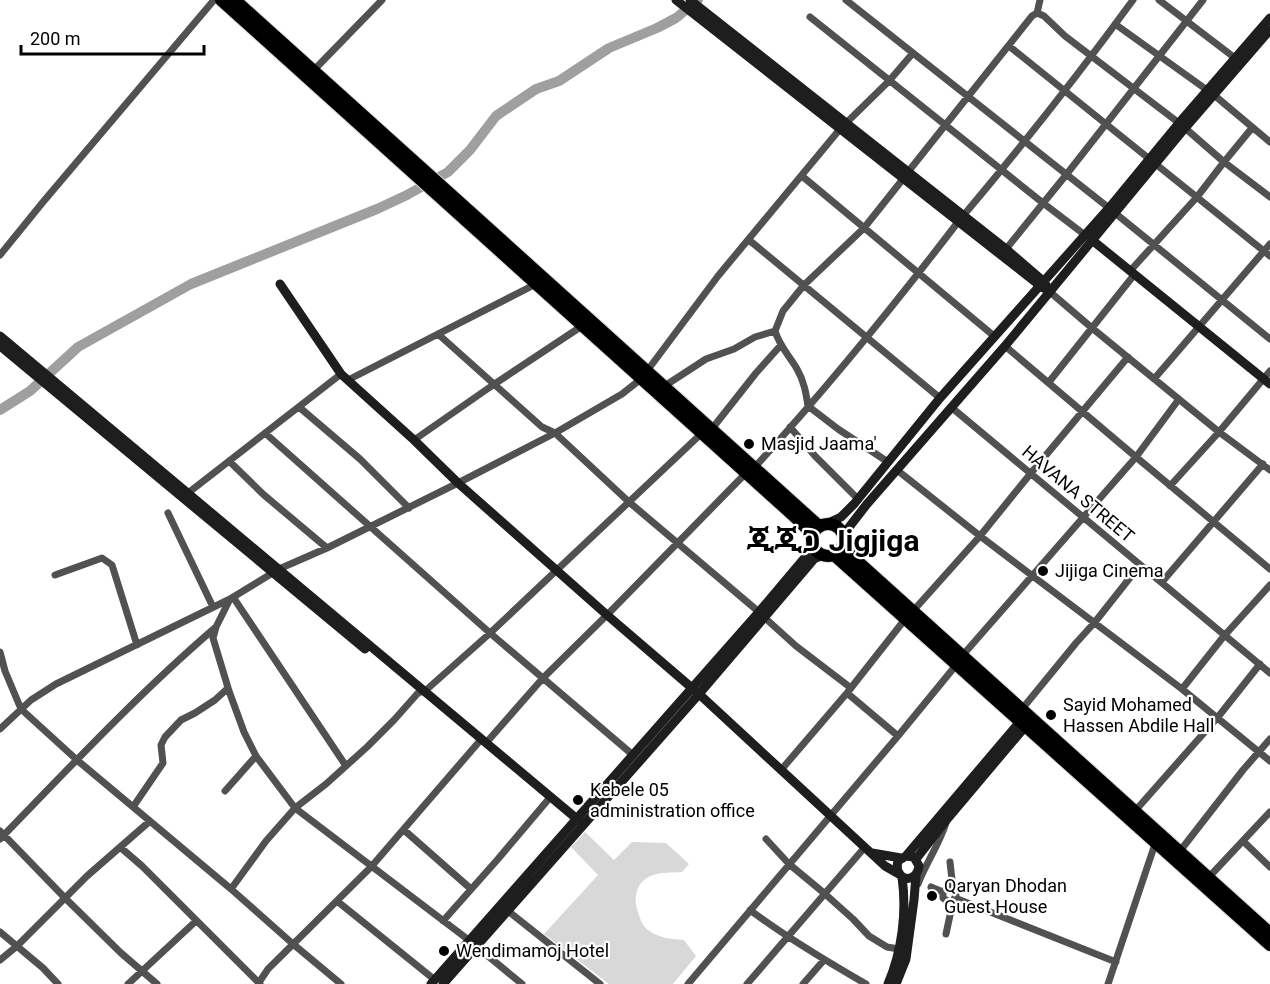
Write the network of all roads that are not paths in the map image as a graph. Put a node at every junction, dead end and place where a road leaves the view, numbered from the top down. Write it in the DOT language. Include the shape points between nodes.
graph roads {
  1 [pos="214,0"];
  2 [pos="221,0"];
  3 [pos="235,0"];
  4 [pos="382,0"];
  5 [pos="676,0"];
  6 [pos="690,0"];
  7 [pos="846,0"];
  8 [pos="1040,0"];
  9 [pos="1133,0"];
  10 [pos="1159,0"];
  11 [pos="1203,0"];
  12 [pos="1037,13"];
  13 [pos="810,17"];
  14 [pos="1270,18"];
  15 [pos="1187,20"];
  16 [pos="1115,24"];
  17 [pos="716,26"];
  18 [pos="1270,30"];
  19 [pos="1009,46"];
  20 [pos="913,53"];
  21 [pos="1160,55"];
  22 [pos="1091,56"];
  23 [pos="1235,58"];
  24 [pos="313,71"];
  25 [pos="889,81"];
  26 [pos="1134,88"];
  27 [pos="1065,90"];
  28 [pos="1211,92"];
  29 [pos="968,97"];
  30 [pos="1105,124"];
  31 [pos="946,125"];
  32 [pos="843,126"];
  33 [pos="1182,126"];
  34 [pos="1252,128"];
  35 [pos="1024,141"];
  36 [pos="1270,142"];
  37 [pos="1152,161"];
  38 [pos="1224,162"];
  39 [pos="1002,170"];
  40 [pos="417,171"];
  41 [pos="1066,175"];
  42 [pos="802,176"];
  43 [pos="906,176"];
  44 [pos="1197,197"];
  45 [pos="1270,197"];
  46 [pos="452,203"];
  47 [pos="1043,203"];
  48 [pos="1112,211"];
  49 [pos="960,219"];
  50 [pos="864,228"];
  51 [pos="1088,237"];
  52 [pos="749,240"];
  53 [pos="1270,244"];
  54 [pos="1154,245"];
  55 [pos="1006,249"];
  56 [pos="1267,253"];
  57 [pos="0,255"];
  58 [pos="919,273"];
  59 [pos="1132,273"];
  60 [pos="1041,283"];
  61 [pos="280,284"];
  62 [pos="536,284"];
  63 [pos="804,285"];
  64 [pos="1050,292"];
  65 [pos="1221,300"];
  66 [pos="582,326"];
  67 [pos="1198,327"];
  68 [pos="1092,328"];
  69 [pos="775,332"];
  70 [pos="438,334"];
  71 [pos="0,336"];
  72 [pos="994,336"];
  73 [pos="867,337"];
  74 [pos="1270,339"];
  75 [pos="781,345"];
  76 [pos="0,346"];
  77 [pos="1005,346"];
  78 [pos="1128,357"];
  79 [pos="29,365"];
  80 [pos="644,375"];
  81 [pos="345,377"];
  82 [pos="1268,378"];
  83 [pos="1154,379"];
  84 [pos="1049,382"];
  85 [pos="493,385"];
  86 [pos="663,387"];
  87 [pos="940,398"];
  88 [pos="1179,399"];
  89 [pos="77,405"];
  90 [pos="808,406"];
  91 [pos="299,407"];
  92 [pos="951,407"];
  93 [pos="1083,411"];
  94 [pos="790,428"];
  95 [pos="707,432"];
  96 [pos="1219,432"];
  97 [pos="265,433"];
  98 [pos="555,433"];
  99 [pos="414,440"];
  100 [pos="1136,457"];
  101 [pos="229,461"];
  102 [pos="888,462"];
  103 [pos="1263,464"];
  104 [pos="897,470"];
  105 [pos="1270,470"];
  106 [pos="750,471"];
  107 [pos="1031,473"];
  108 [pos="458,483"];
  109 [pos="1170,486"];
  110 [pos="188,493"];
  111 [pos="858,499"];
  112 [pos="629,502"];
  113 [pos="409,508"];
  114 [pos="168,513"];
  115 [pos="1083,517"];
  116 [pos="1213,522"];
  117 [pos="370,527"];
  118 [pos="818,531"];
  119 [pos="981,536"];
  120 [pos="678,543"];
  121 [pos="327,548"];
  122 [pos="836,548"];
  123 [pos="1140,565"];
  124 [pos="1270,569"];
  125 [pos="557,570"];
  126 [pos="276,571"];
  127 [pos="56,575"];
  128 [pos="1033,576"];
  129 [pos="1162,582"];
  130 [pos="1270,585"];
  131 [pos="232,598"];
  132 [pos="213,607"];
  133 [pos="608,615"];
  134 [pos="762,615"];
  135 [pos="910,615"];
  136 [pos="1095,622"];
  137 [pos="216,627"];
  138 [pos="490,633"];
  139 [pos="1224,636"];
  140 [pos="137,645"];
  141 [pos="0,652"];
  142 [pos="960,660"];
  143 [pos="1260,664"];
  144 [pos="1270,673"];
  145 [pos="543,678"];
  146 [pos="228,688"];
  147 [pos="1182,689"];
  148 [pos="849,690"];
  149 [pos="696,691"];
  150 [pos="422,692"];
  151 [pos="21,709"];
  152 [pos="1218,717"];
  153 [pos="1026,718"];
  154 [pos="0,729"];
  155 [pos="898,736"];
  156 [pos="1270,739"];
  157 [pos="482,743"];
  158 [pos="1260,752"];
  159 [pos="633,755"];
  160 [pos="256,756"];
  161 [pos="77,760"];
  162 [pos="1270,761"];
  163 [pos="346,766"];
  164 [pos="781,770"];
  165 [pos="225,791"];
  166 [pos="547,801"];
  167 [pos="133,807"];
  168 [pos="295,808"];
  169 [pos="1135,811"];
  170 [pos="1270,812"];
  171 [pos="831,814"];
  172 [pos="948,818"];
  173 [pos="150,821"];
  174 [pos="578,824"];
  175 [pos="404,830"];
  176 [pos="1,835"];
  177 [pos="1157,837"];
  178 [pos="766,839"];
  179 [pos="1243,841"];
  180 [pos="120,847"];
  181 [pos="868,850"];
  182 [pos="1180,851"];
  183 [pos="903,857"];
  184 [pos="916,859"];
  185 [pos="950,862"];
  186 [pos="789,864"];
  187 [pos="371,867"];
  188 [pos="1270,867"];
  189 [pos="916,875"];
  190 [pos="901,876"];
  191 [pos="1209,877"];
  192 [pos="931,887"];
  193 [pos="231,889"];
  194 [pos="471,889"];
  195 [pos="953,889"];
  196 [pos="915,892"];
  197 [pos="943,892"];
  198 [pos="824,893"];
  199 [pos="65,898"];
  200 [pos="954,900"];
  201 [pos="337,901"];
  202 [pos="750,910"];
  203 [pos="508,911"];
  204 [pos="196,921"];
  205 [pos="442,921"];
  206 [pos="0,932"];
  207 [pos="1270,933"];
  208 [pos="946,934"];
  209 [pos="787,937"];
  210 [pos="473,943"];
  211 [pos="292,944"];
  212 [pos="1270,945"];
  213 [pos="17,946"];
  214 [pos="899,949"];
  215 [pos="0,960"];
  216 [pos="824,960"];
  217 [pos="1116,962"];
  218 [pos="141,970"];
  219 [pos="258,983"];
  220 [pos="436,983"];
  221 [pos="58,984"];
  222 [pos="128,984"];
  223 [pos="157,984"];
  224 [pos="341,984"];
  225 [pos="522,984"];
  226 [pos="600,984"];
  227 [pos="688,984"];
  228 [pos="747,984"];
  229 [pos="803,984"];
  230 [pos="866,984"];
  231 [pos="888,984"];
  232 [pos="896,984"];
  233 [pos="1108,984"];
  1 -- 57 [label="street"];
  2 -- 40 [label="highway"];
  3 -- 24 [label="highway"];
  4 -- 24 [label="street"];
  5 -- 17 [label="main road"];
  6 -- 17 [label="main road"];
  7 -- 20 [label="street"];
  8 -- 12 [label="street"];
  9 -- 16 [label="street"];
  10 -- 15 [label="street"];
  11 -- 15 [label="street"];
  12 -- 19 [label="street"];
  12 -- 22 [label="street"];
  13 -- 25 [label="street"];
  14 -- 23 [label="main road"];
  15 -- 21 [label="street"];
  15 -- 23 [label="street"];
  16 -- 21 [label="street"];
  16 -- 22 [label="street"];
  17 -- 32 [label="main road"];
  18 -- 28 [label="main road"];
  19 -- 27 [label="street"];
  19 -- 29 [label="street"];
  20 -- 25 [label="street"];
  20 -- 29 [label="street"];
  21 -- 26 [label="street"];
  21 -- 28 [label="street"];
  22 -- 26 [label="street"];
  22 -- 27 [label="street"];
  23 -- 28 [label="main road"];
  24 -- 40 [label="highway"];
  25 -- 31 [label="street"];
  25 -- 32 [label="street"];
  26 -- 30 [label="street"];
  26 -- 33 [label="street"];
  27 -- 30 [label="street"];
  27 -- 35 [label="street"];
  28 -- 33 [label="main road"];
  28 -- 34 [label="street"];
  29 -- 31 [label="street"];
  29 -- 35 [label="street"];
  30 -- 37 [label="street"];
  30 -- 41 [label="street"];
  31 -- 39 [label="street"];
  31 -- 43 [label="street"];
  32 -- 42 [label="street"];
  32 -- 43 [label="main road"];
  33 -- 37 [label="main road"];
  33 -- 38 [label="street"];
  34 -- 36 [label="street"];
  34 -- 38 [label="street"];
  35 -- 39 [label="street"];
  35 -- 41 [label="street"];
  37 -- 44 [label="street"];
  37 -- 48 [label="main road"];
  38 -- 44 [label="street"];
  38 -- 45 [label="street"];
  39 -- 47 [label="street"];
  39 -- 49 [label="street"];
  40 -- 46 [label="highway"];
  41 -- 47 [label="street"];
  41 -- 48 [label="street"];
  42 -- 50 [label="street"];
  42 -- 52 [label="street"];
  43 -- 49 [label="main road"];
  43 -- 50 [label="street"];
  44 -- 54 [label="street"];
  44 -- 56 [label="street"];
  46 -- 62 [label="highway"];
  46 -- 80 [label="highway"];
  47 -- 51 [label="street"];
  47 -- 55 [label="street"];
  48 -- 51 [label="main road"];
  48 -- 54 [label="street"];
  49 -- 55 [label="main road"];
  49 -- 58 [label="street"];
  49 -- 60 [label="main road"];
  50 -- 58 [label="street"];
  50 -- 63 [label="street"];
  51 -- 59 [label="main road"];
  51 -- 60 [label="main road"];
  51 -- 64 [label="main road"];
  52 -- 63 [label="street"];
  52 -- 80 [label="street"];
  53 -- 56 [label="street"];
  54 -- 59 [label="street"];
  54 -- 65 [label="street"];
  55 -- 60 [label="main road"];
  56 -- 65 [label="street"];
  58 -- 72 [label="street"];
  58 -- 73 [label="street"];
  59 -- 67 [label="main road"];
  59 -- 68 [label="street"];
  60 -- 64 [label="main road"];
  60 -- 72 [label="main road"];
  61 -- 81 [label="main road"];
  62 -- 66 [label="highway"];
  62 -- 70 [label="street"];
  63 -- 69 [label="street" via="783,311"];
  63 -- 73 [label="street"];
  64 -- 68 [label="street"];
  64 -- 77 [label="main road"];
  65 -- 67 [label="street"];
  65 -- 74 [label="street"];
  66 -- 80 [label="highway"];
  66 -- 85 [label="street"];
  67 -- 82 [label="main road"];
  67 -- 83 [label="street"];
  68 -- 78 [label="street"];
  68 -- 84 [label="street"];
  69 -- 75 [label="street"];
  69 -- 86 [label="street" via="706,359"];
  70 -- 81 [label="street"];
  70 -- 85 [label="street"];
  71 -- 79 [label="main road"];
  72 -- 87 [label="main road"];
  73 -- 87 [label="street"];
  73 -- 90 [label="street"];
  75 -- 90 [label="street" via="804,384"];
  75 -- 95 [label="street"];
  76 -- 79 [label="main road"];
  77 -- 84 [label="street"];
  77 -- 92 [label="main road"];
  78 -- 83 [label="street"];
  78 -- 93 [label="street"];
  79 -- 89 [label="main road"];
  80 -- 86 [label="highway"];
  80 -- 95 [label="highway"];
  80 -- 98 [label="street" via="622,394"];
  81 -- 91 [label="street"];
  81 -- 99 [label="main road"];
  82 -- 96 [label="street"];
  83 -- 88 [label="street"];
  84 -- 93 [label="street"];
  85 -- 98 [label="street" via="542,427"];
  85 -- 99 [label="street"];
  86 -- 95 [label="highway"];
  87 -- 102 [label="main road"];
  88 -- 96 [label="street"];
  88 -- 100 [label="street"];
  89 -- 110 [label="main road"];
  89 -- 126 [label="main road"];
  90 -- 94 [label="street"];
  90 -- 102 [label="street"];
  91 -- 97 [label="street"];
  91 -- 113 [label="street"];
  92 -- 104 [label="main road"];
  92 -- 107 [label="street, HAVANA STREET"];
  93 -- 100 [label="street"];
  93 -- 107 [label="street"];
  94 -- 106 [label="street"];
  94 -- 111 [label="street"];
  95 -- 106 [label="highway"];
  95 -- 112 [label="street"];
  96 -- 103 [label="street"];
  96 -- 109 [label="street"];
  97 -- 101 [label="street"];
  97 -- 117 [label="street"];
  98 -- 108 [label="street"];
  98 -- 112 [label="street"];
  99 -- 108 [label="main road"];
  100 -- 109 [label="street"];
  100 -- 115 [label="street"];
  101 -- 110 [label="street"];
  101 -- 121 [label="street"];
  102 -- 111 [label="main road"];
  103 -- 105 [label="street"];
  103 -- 116 [label="street"];
  104 -- 119 [label="street"];
  104 -- 122 [label="main road" via="850,525"];
  106 -- 118 [label="highway"];
  106 -- 120 [label="street"];
  107 -- 115 [label="street, HAVANA STREET"];
  107 -- 119 [label="street"];
  108 -- 113 [label="street"];
  108 -- 125 [label="main road"];
  109 -- 116 [label="street"];
  110 -- 126 [label="main road"];
  111 -- 118 [label="main road" via="841,517"];
  112 -- 120 [label="street"];
  112 -- 125 [label="street"];
  113 -- 117 [label="street"];
  114 -- 132 [label="street"];
  115 -- 123 [label="street, HAVANA STREET"];
  115 -- 128 [label="street"];
  116 -- 124 [label="street"];
  116 -- 129 [label="street"];
  117 -- 121 [label="street"];
  117 -- 138 [label="street"];
  118 -- 122 [label="highway" via="814,549"];
  118 -- 122 [label="highway" via="837,526 840,529"];
  118 -- 134 [label="main road" via="808,554"];
  119 -- 128 [label="street"];
  119 -- 135 [label="street"];
  120 -- 133 [label="street"];
  120 -- 134 [label="street"];
  121 -- 126 [label="street"];
  122 -- 134 [label="main road" via="814,559"];
  122 -- 135 [label="highway"];
  123 -- 129 [label="street, HAVANA STREET"];
  123 -- 136 [label="street"];
  125 -- 133 [label="main road"];
  125 -- 138 [label="street"];
  126 -- 131 [label="street"];
  126 -- 150 [label="main road"];
  127 -- 140 [label="street" via="102,558 108,561"];
  128 -- 136 [label="street"];
  128 -- 142 [label="street"];
  129 -- 139 [label="street, HAVANA STREET"];
  130 -- 139 [label="street"];
  131 -- 132 [label="street"];
  131 -- 137 [label="street"];
  131 -- 163 [label="street"];
  132 -- 140 [label="street"];
  133 -- 145 [label="street"];
  133 -- 149 [label="main road"];
  134 -- 148 [label="street"];
  134 -- 149 [label="main road"];
  135 -- 142 [label="highway"];
  135 -- 148 [label="street"];
  136 -- 147 [label="street"];
  136 -- 153 [label="street" via="1076,642"];
  137 -- 146 [label="street" via="213,638"];
  137 -- 161 [label="street"];
  138 -- 145 [label="street"];
  138 -- 150 [label="street"];
  139 -- 143 [label="street, HAVANA STREET"];
  139 -- 147 [label="street"];
  140 -- 151 [label="street" via="56,684"];
  141 -- 151 [label="street"];
  142 -- 153 [label="highway"];
  142 -- 155 [label="street"];
  143 -- 144 [label="street, HAVANA STREET"];
  143 -- 152 [label="street"];
  145 -- 157 [label="street"];
  145 -- 159 [label="street"];
  146 -- 160 [label="street"];
  146 -- 167 [label="street" via="181,720 165,736 161,745 163,763"];
  147 -- 152 [label="street"];
  148 -- 155 [label="street"];
  148 -- 164 [label="street"];
  149 -- 159 [label="main road"];
  149 -- 164 [label="main road"];
  149 -- 174 [label="main road"];
  150 -- 157 [label="main road"];
  150 -- 163 [label="street"];
  151 -- 154 [label="street"];
  151 -- 161 [label="street"];
  152 -- 158 [label="street"];
  152 -- 169 [label="street"];
  153 -- 169 [label="highway"];
  153 -- 172 [label="main road"];
  153 -- 177 [label="highway"];
  153 -- 183 [label="main road"];
  155 -- 171 [label="street"];
  156 -- 158 [label="street"];
  157 -- 166 [label="main road"];
  157 -- 174 [label="main road"];
  157 -- 175 [label="street"];
  158 -- 162 [label="street"];
  158 -- 182 [label="street"];
  159 -- 174 [label="main road"];
  160 -- 165 [label="street"];
  160 -- 168 [label="street"];
  161 -- 167 [label="street"];
  161 -- 176 [label="street"];
  163 -- 168 [label="street"];
  164 -- 171 [label="main road"];
  166 -- 174 [label="main road"];
  166 -- 194 [label="street"];
  167 -- 173 [label="street"];
  168 -- 187 [label="street"];
  168 -- 193 [label="street"];
  169 -- 177 [label="highway"];
  170 -- 179 [label="street"];
  171 -- 181 [label="main road"];
  171 -- 186 [label="street"];
  172 -- 184 [label="main road"];
  172 -- 196 [label="street"];
  173 -- 180 [label="street"];
  173 -- 193 [label="street"];
  174 -- 203 [label="main road"];
  174 -- 210 [label="main road"];
  175 -- 187 [label="street"];
  175 -- 194 [label="street"];
  176 -- 199 [label="street"];
  177 -- 182 [label="highway"];
  177 -- 212 [label="highway"];
  177 -- 217 [label="street"];
  178 -- 186 [label="street"];
  179 -- 188 [label="street"];
  179 -- 191 [label="street"];
  180 -- 199 [label="street"];
  180 -- 204 [label="street"];
  181 -- 183 [label="main road"];
  181 -- 190 [label="main road"];
  181 -- 198 [label="street"];
  182 -- 191 [label="highway"];
  183 -- 184 [label="main road"];
  183 -- 190 [label="main road" via="897,868"];
  184 -- 189 [label="main road" via="920,866"];
  185 -- 195 [label="street"];
  186 -- 198 [label="street"];
  186 -- 202 [label="street"];
  187 -- 201 [label="street"];
  187 -- 205 [label="street"];
  189 -- 190 [label="main road"];
  189 -- 196 [label="main road"];
  190 -- 214 [label="main road" via="905,903"];
  191 -- 207 [label="highway"];
  192 -- 197 [label="street"];
  193 -- 211 [label="street"];
  194 -- 205 [label="street"];
  195 -- 197 [label="street"];
  195 -- 200 [label="street"];
  196 -- 232 [label="main road" via="906,959"];
  197 -- 200 [label="street" via="946,901"];
  198 -- 209 [label="street"];
  198 -- 214 [label="street" via="868,936"];
  199 -- 213 [label="street"];
  199 -- 218 [label="street"];
  200 -- 208 [label="street"];
  200 -- 217 [label="street"];
  201 -- 211 [label="street"];
  201 -- 220 [label="street"];
  202 -- 209 [label="street"];
  202 -- 227 [label="street"];
  203 -- 210 [label="main road"];
  203 -- 226 [label="street"];
  204 -- 218 [label="street"];
  204 -- 219 [label="street"];
  205 -- 210 [label="street"];
  206 -- 213 [label="street"];
  209 -- 216 [label="street"];
  209 -- 228 [label="street"];
  210 -- 220 [label="main road"];
  210 -- 225 [label="street"];
  211 -- 219 [label="street"];
  211 -- 224 [label="street"];
  213 -- 215 [label="street"];
  213 -- 221 [label="street"];
  214 -- 231 [label="main road"];
  216 -- 229 [label="street"];
  216 -- 230 [label="street"];
  217 -- 233 [label="street"];
  218 -- 222 [label="street"];
  218 -- 223 [label="street"];
}
